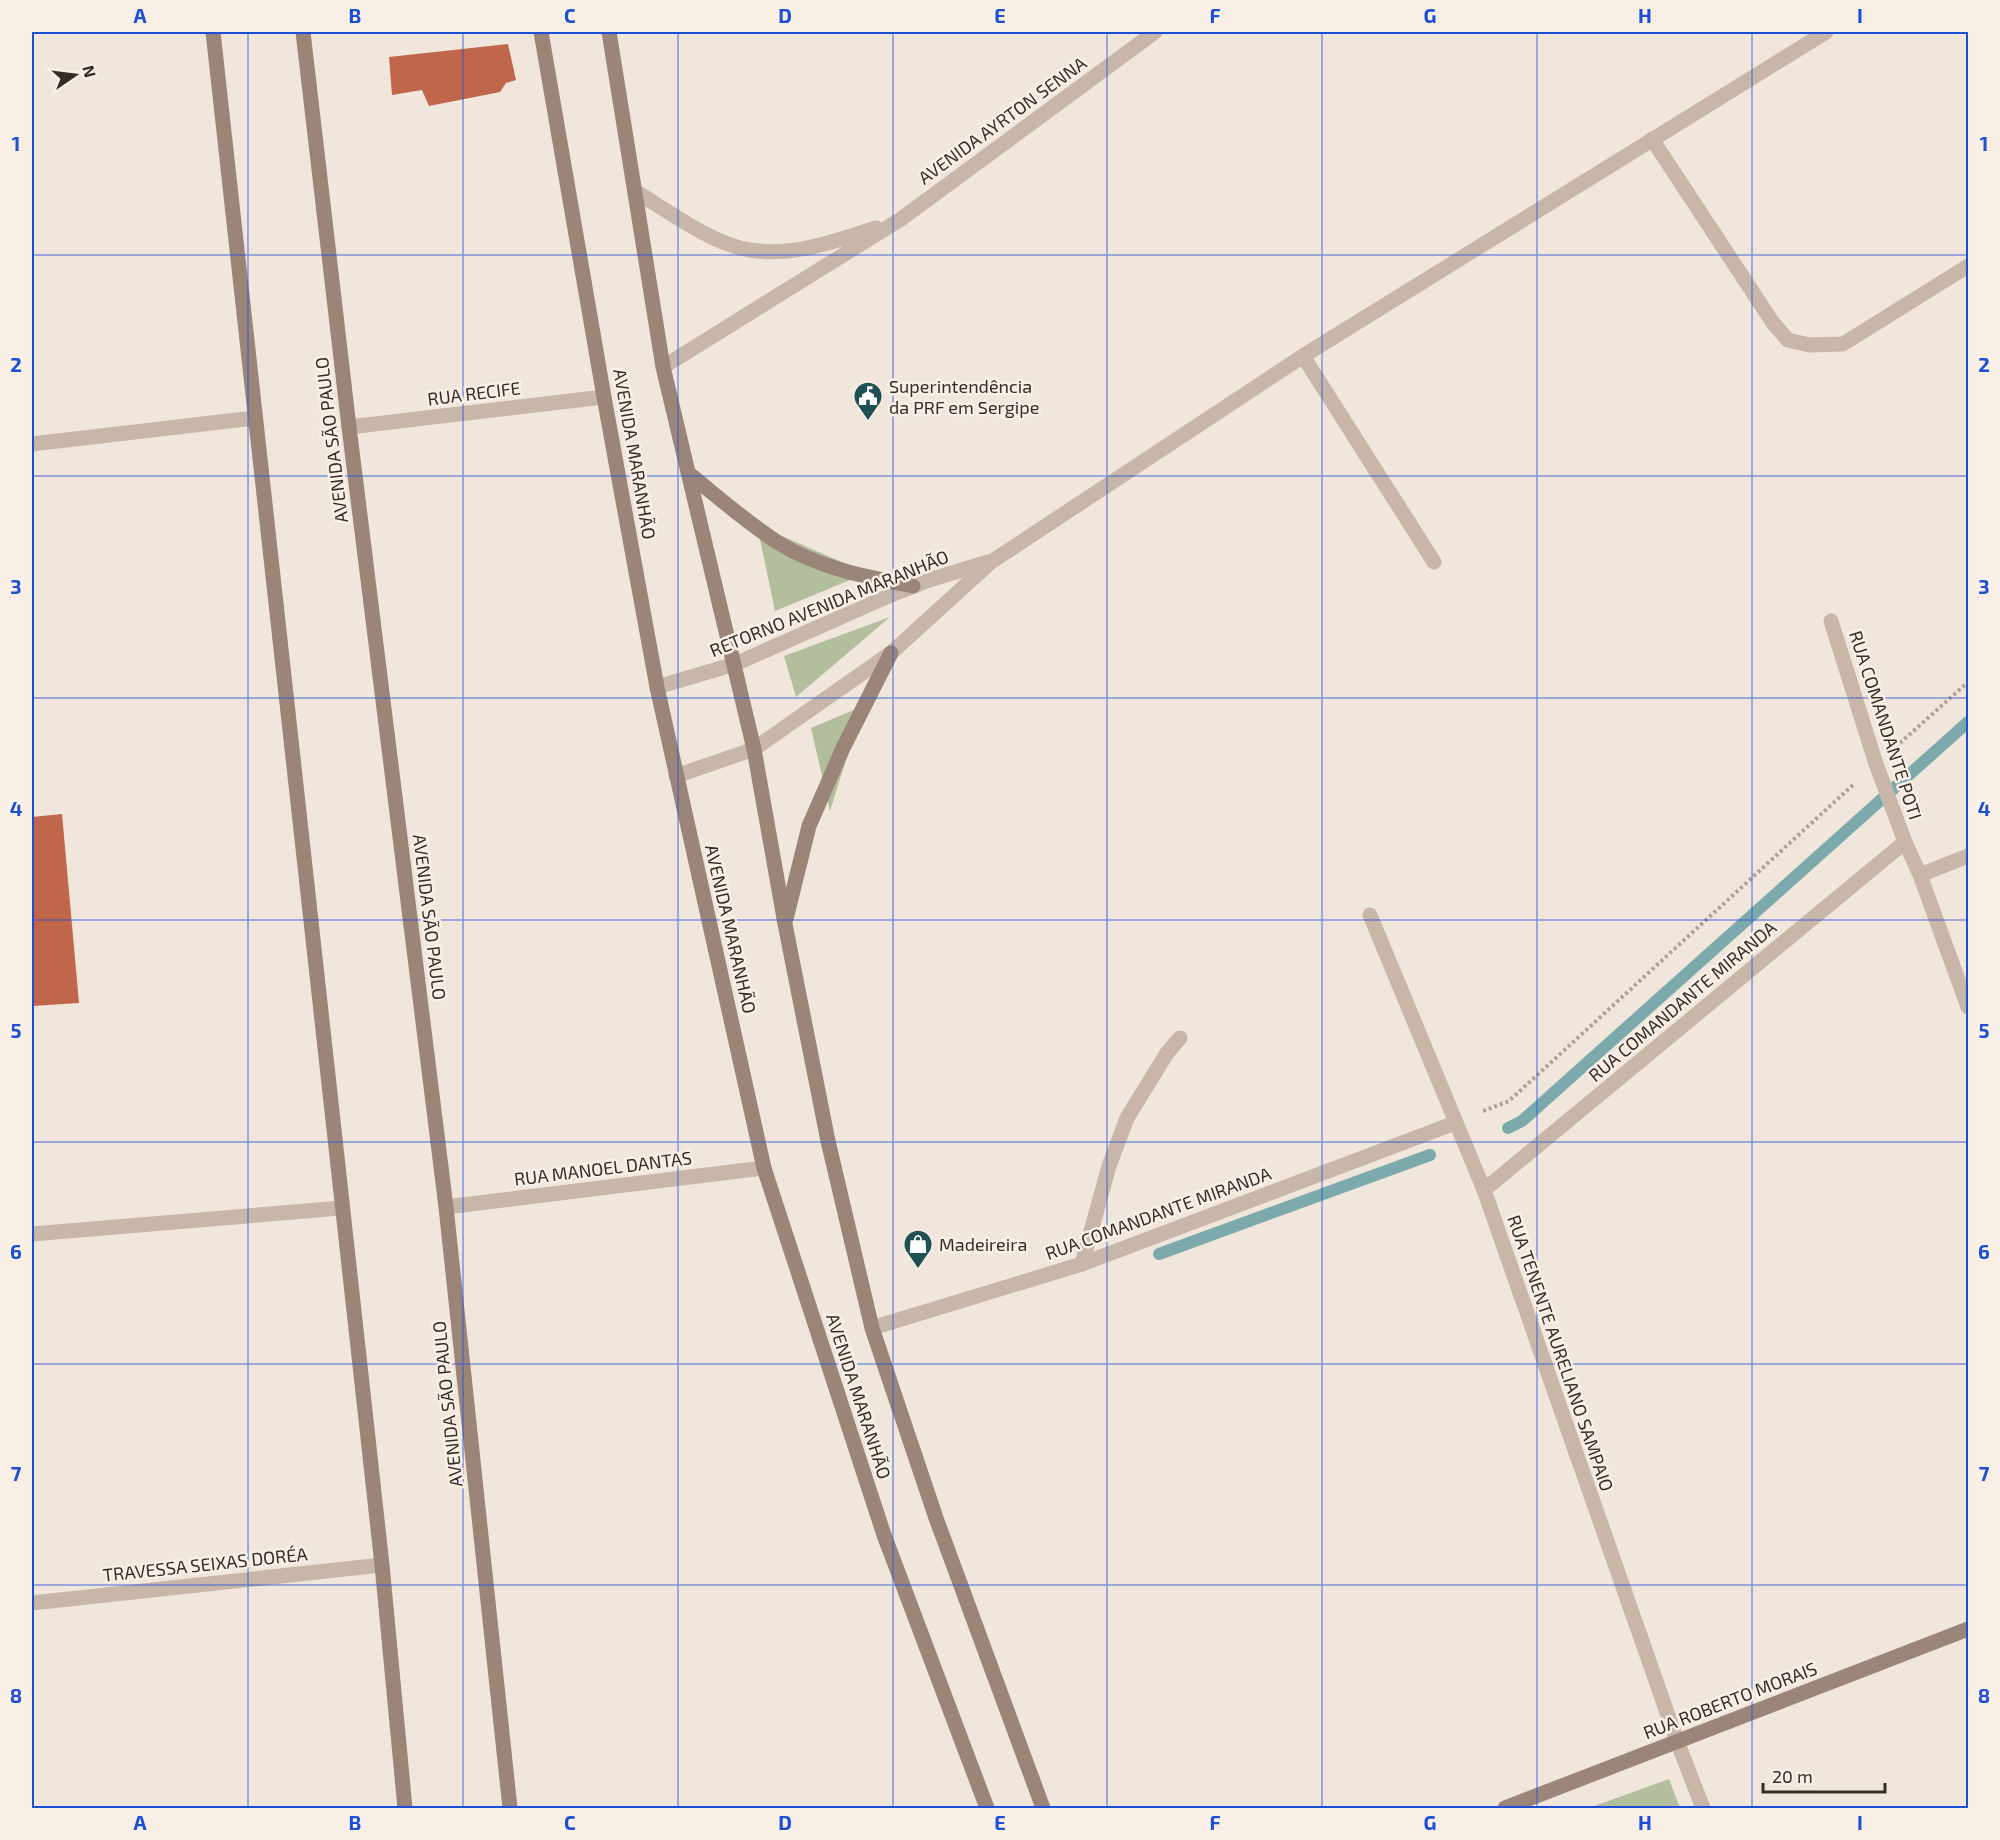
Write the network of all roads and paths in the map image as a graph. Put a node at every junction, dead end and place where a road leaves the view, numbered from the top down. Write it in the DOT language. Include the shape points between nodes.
graph roads {
  1 [pos="213,32"];
  2 [pos="303,32"];
  3 [pos="542,32"];
  4 [pos="609,32"];
  5 [pos="1155,32"];
  6 [pos="1826,32"];
  7 [pos="1652,139"];
  8 [pos="635,191"];
  9 [pos="901,219"];
  10 [pos="1968,266"];
  11 [pos="1304,356"];
  12 [pos="663,367"];
  13 [pos="604,397"];
  14 [pos="254,418"];
  15 [pos="349,427"];
  16 [pos="32,444"];
  17 [pos="688,473"];
  18 [pos="991,562"];
  19 [pos="1434,562"];
  20 [pos="913,586"];
  21 [pos="1831,621"];
  22 [pos="891,653"];
  23 [pos="735,664"];
  24 [pos="1968,682"];
  25 [pos="657,687"];
  26 [pos="754,749"];
  27 [pos="1876,764"];
  28 [pos="676,776"];
  29 [pos="1905,842"];
  30 [pos="1968,856"];
  31 [pos="1920,875"];
  32 [pos="1370,915"];
  33 [pos="785,924"];
  34 [pos="1968,1007"];
  35 [pos="1180,1038"];
  36 [pos="1455,1123"];
  37 [pos="765,1168"];
  38 [pos="1484,1190"];
  39 [pos="446,1207"];
  40 [pos="341,1208"];
  41 [pos="32,1234"];
  42 [pos="1082,1264"];
  43 [pos="872,1328"];
  44 [pos="382,1564"];
  45 [pos="32,1603"];
  46 [pos="1968,1629"];
  47 [pos="1677,1742"];
  48 [pos="405,1809"];
  49 [pos="510,1809"];
  50 [pos="987,1809"];
  51 [pos="1043,1809"];
  52 [pos="1505,1809"];
  53 [pos="1703,1809"];
  1 -- 14 [label="main road"];
  2 -- 15 [label="main road, AVENIDA SÃO PAULO"];
  3 -- 13 [label="main road, AVENIDA MARANHÃO"];
  4 -- 8 [label="main road, AVENIDA MARANHÃO"];
  5 -- 9 [label="street, AVENIDA AYRTON SENNA"];
  6 -- 7 [label="street"];
  7 -- 10 [label="street" via="1788,340 1809,345 1843,344"];
  7 -- 11 [label="street"];
  8 -- 9 [label="street, AVENIDA AYRTON SENNA" via="691,226 749,250 776,251 826,244"];
  8 -- 12 [label="main road, AVENIDA MARANHÃO"];
  9 -- 12 [label="street, AVENIDA AYRTON SENNA"];
  11 -- 18 [label="street"];
  11 -- 19 [label="street"];
  12 -- 17 [label="main road, AVENIDA MARANHÃO"];
  13 -- 15 [label="street, RUA RECIFE"];
  13 -- 25 [label="main road, AVENIDA MARANHÃO"];
  14 -- 16 [label="street"];
  14 -- 40 [label="main road"];
  15 -- 39 [label="main road, AVENIDA SÃO PAULO"];
  17 -- 20 [label="main road" via="777,542 804,556 846,572"];
  17 -- 23 [label="main road, AVENIDA MARANHÃO"];
  18 -- 20 [label="street, RETORNO AVENIDA MARANHÃO"];
  18 -- 22 [label="street, RETORNO AVENIDA MARANHÃO"];
  20 -- 23 [label="street, RETORNO AVENIDA MARANHÃO"];
  21 -- 27 [label="street, RUA COMANDANTE POTI"];
  22 -- 26 [label="street, RETORNO AVENIDA MARANHÃO"];
  22 -- 33 [label="main road" via="843,748 810,826"];
  23 -- 25 [label="street, RETORNO AVENIDA MARANHÃO"];
  23 -- 26 [label="main road, AVENIDA MARANHÃO"];
  24 -- 27 [label="path"];
  25 -- 28 [label="main road, AVENIDA MARANHÃO"];
  26 -- 28 [label="street, RETORNO AVENIDA MARANHÃO"];
  26 -- 33 [label="main road, AVENIDA MARANHÃO"];
  27 -- 29 [label="street, RUA COMANDANTE POTI"];
  27 -- 36 [label="path" via="1509,1101"];
  28 -- 37 [label="main road, AVENIDA MARANHÃO"];
  29 -- 31 [label="street, RUA COMANDANTE POTI"];
  29 -- 38 [label="street, RUA COMANDANTE MIRANDA"];
  30 -- 31 [label="street"];
  31 -- 34 [label="street"];
  32 -- 36 [label="street, RUA TENENTE AURELIANO SAMPAIO"];
  33 -- 43 [label="main road, AVENIDA MARANHÃO" via="828,1141"];
  35 -- 42 [label="street" via="1127,1118 1109,1166"];
  36 -- 38 [label="street, RUA TENENTE AURELIANO SAMPAIO"];
  36 -- 42 [label="street, RUA COMANDANTE MIRANDA"];
  37 -- 39 [label="street, RUA MANOEL DANTAS"];
  37 -- 50 [label="main road, AVENIDA MARANHÃO" via="884,1535"];
  38 -- 47 [label="street, RUA TENENTE AURELIANO SAMPAIO"];
  39 -- 49 [label="main road, AVENIDA SÃO PAULO"];
  40 -- 41 [label="street"];
  40 -- 44 [label="main road"];
  42 -- 43 [label="street, RUA COMANDANTE MIRANDA"];
  43 -- 51 [label="main road, AVENIDA MARANHÃO" via="936,1518"];
  44 -- 45 [label="street, TRAVESSA SEIXAS DORÉA"];
  44 -- 48 [label="main road"];
  46 -- 47 [label="main road, RUA ROBERTO MORAIS"];
  47 -- 52 [label="main road, RUA ROBERTO MORAIS"];
  47 -- 53 [label="street, RUA TENENTE AURELIANO SAMPAIO"];
}
